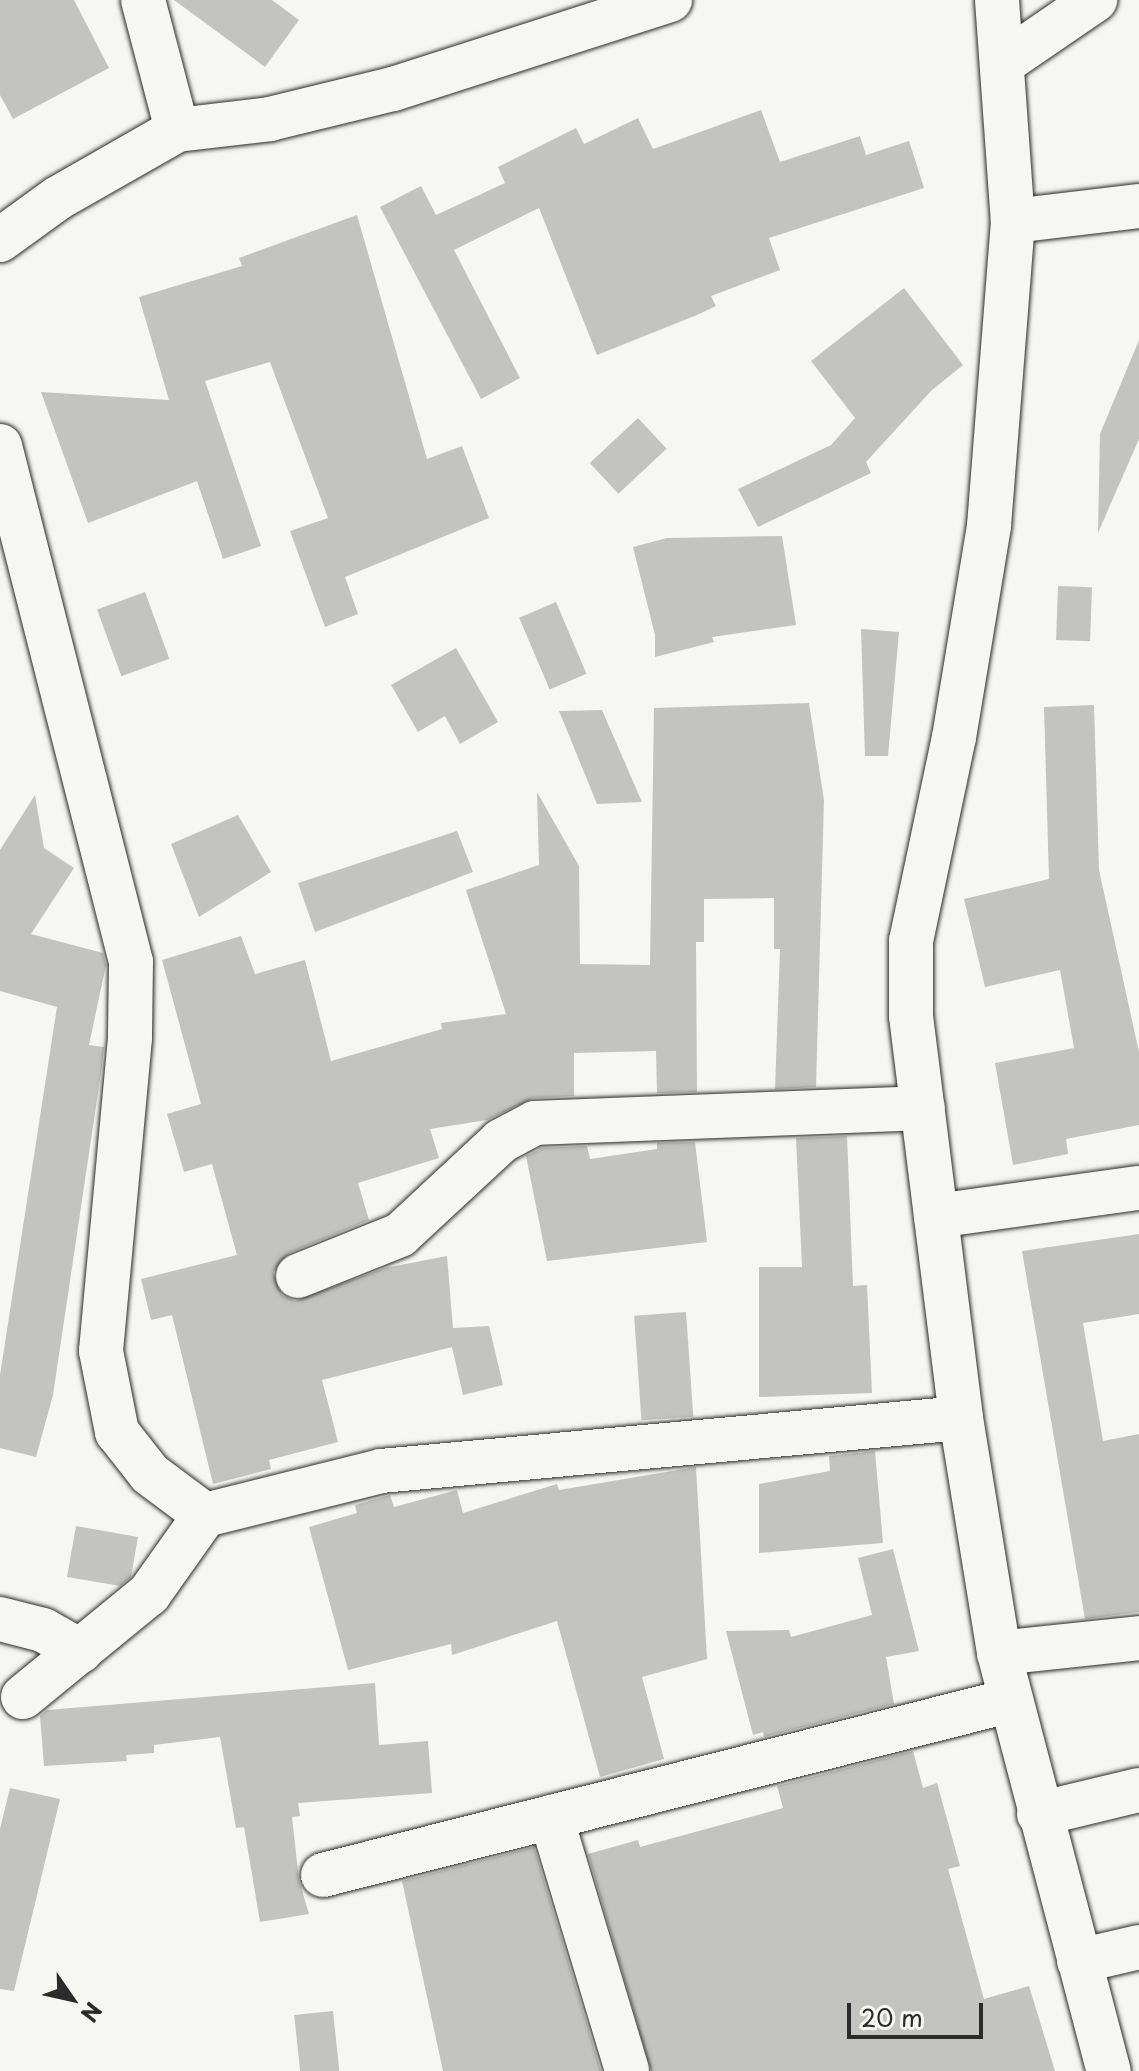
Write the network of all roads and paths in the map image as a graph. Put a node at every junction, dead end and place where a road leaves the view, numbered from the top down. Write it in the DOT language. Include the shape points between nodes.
graph roads {
  1 [pos="143,0"];
  2 [pos="670,0"];
  3 [pos="997,0"];
  4 [pos="1095,0"];
  5 [pos="1003,63"];
  6 [pos="177,130"];
  7 [pos="1139,206"];
  8 [pos="1013,221"];
  9 [pos="0,240"];
  10 [pos="0,446"];
  11 [pos="923,1108"];
  12 [pos="1139,1188"];
  13 [pos="936,1216"];
  14 [pos="298,1276"];
  15 [pos="961,1418"];
  16 [pos="205,1515"];
  17 [pos="0,1619"];
  18 [pos="1139,1638"];
  19 [pos="80,1651"];
  20 [pos="999,1653"];
  21 [pos="23,1697"];
  22 [pos="1008,1701"];
  23 [pos="1139,1790"];
  24 [pos="1039,1814"];
  25 [pos="551,1817"];
  26 [pos="323,1875"];
  27 [pos="1139,1947"];
  28 [pos="1079,1961"];
  29 [pos="627,2071"];
  30 [pos="1109,2071"];
  1 -- 6 [label="street"];
  2 -- 6 [label="street" via="393,89 270,119"];
  3 -- 5 [label="street"];
  4 -- 5 [label="street"];
  5 -- 8 [label="street"];
  6 -- 9 [label="street" via="58,198"];
  7 -- 8 [label="street"];
  8 -- 11 [label="street" via="989,526 954,737 924,858 911,941 911,1016"];
  10 -- 16 [label="street" via="131,962 130,1038 103,1365 117,1432 150,1474"];
  11 -- 13 [label="street"];
  11 -- 14 [label="street" via="535,1123 501,1141 400,1235"];
  12 -- 13 [label="street"];
  13 -- 15 [label="street"];
  15 -- 16 [label="street" via="381,1471"];
  15 -- 20 [label="street"];
  16 -- 19 [label="street" via="149,1594"];
  17 -- 19 [label="street" via="43,1630"];
  18 -- 20 [label="street"];
  19 -- 21 [label="street"];
  20 -- 22 [label="street"];
  22 -- 24 [label="street"];
  22 -- 25 [label="street"];
  23 -- 24 [label="street"];
  24 -- 28 [label="street"];
  25 -- 26 [label="street"];
  25 -- 29 [label="street"];
  27 -- 28 [label="street"];
  28 -- 30 [label="street"];
}
